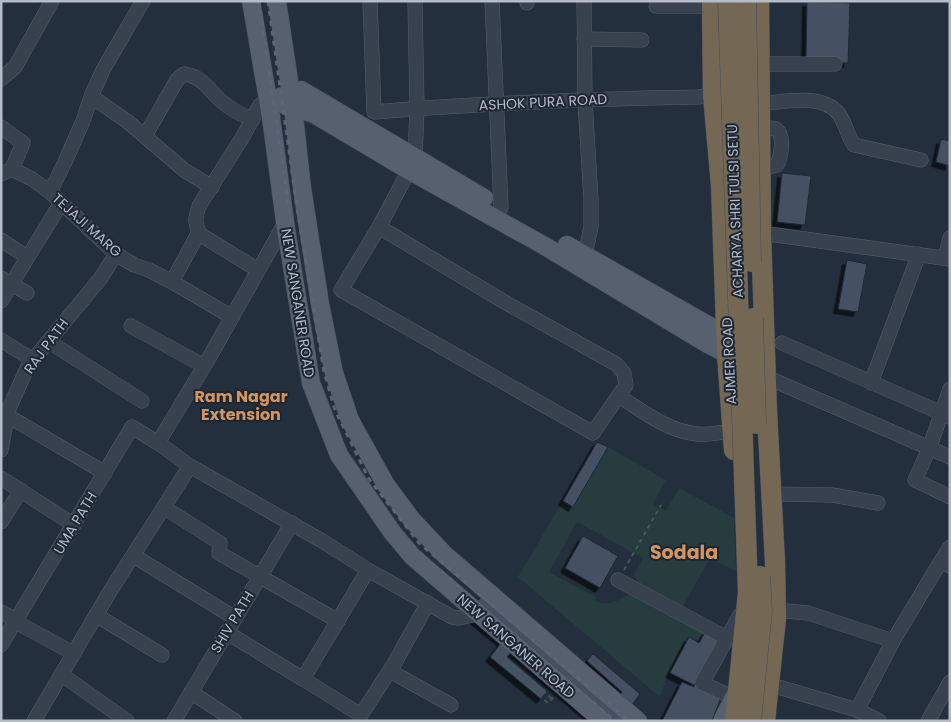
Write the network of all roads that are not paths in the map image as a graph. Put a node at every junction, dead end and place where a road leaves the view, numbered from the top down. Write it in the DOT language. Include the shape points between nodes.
graph roads {
  1 [pos="35,1"];
  2 [pos="143,1"];
  3 [pos="251,1"];
  4 [pos="277,1"];
  5 [pos="370,1"];
  6 [pos="415,1"];
  7 [pos="492,1"];
  8 [pos="584,1"];
  9 [pos="746,1"];
  10 [pos="759,1"];
  11 [pos="718,3"];
  12 [pos="49,5"];
  13 [pos="656,6"];
  14 [pos="584,39"];
  15 [pos="642,40"];
  16 [pos="758,64"];
  17 [pos="835,64"];
  18 [pos="1,79"];
  19 [pos="92,94"];
  20 [pos="714,95"];
  21 [pos="268,100"];
  22 [pos="292,100"];
  23 [pos="585,100"];
  24 [pos="496,104"];
  25 [pos="759,104"];
  26 [pos="417,108"];
  27 [pos="253,119"];
  28 [pos="1,127"];
  29 [pos="145,136"];
  30 [pos="921,160"];
  31 [pos="412,165"];
  32 [pos="7,172"];
  33 [pos="212,187"];
  34 [pos="50,192"];
  35 [pos="62,203"];
  36 [pos="501,208"];
  37 [pos="285,223"];
  38 [pos="379,227"];
  39 [pos="199,232"];
  40 [pos="761,233"];
  41 [pos="950,238"];
  42 [pos="1,240"];
  43 [pos="116,254"];
  44 [pos="918,254"];
  45 [pos="585,255"];
  46 [pos="27,257"];
  47 [pos="947,258"];
  48 [pos="258,270"];
  49 [pos="6,281"];
  50 [pos="172,282"];
  51 [pos="27,293"];
  52 [pos="1,301"];
  53 [pos="232,318"];
  54 [pos="131,326"];
  55 [pos="726,332"];
  56 [pos="773,339"];
  57 [pos="1,340"];
  58 [pos="48,341"];
  59 [pos="727,354"];
  60 [pos="33,360"];
  61 [pos="204,366"];
  62 [pos="765,368"];
  63 [pos="871,383"];
  64 [pos="950,389"];
  65 [pos="620,397"];
  66 [pos="142,401"];
  67 [pos="4,413"];
  68 [pos="946,416"];
  69 [pos="733,430"];
  70 [pos="158,443"];
  71 [pos="929,449"];
  72 [pos="1,450"];
  73 [pos="950,457"];
  74 [pos="190,466"];
  75 [pos="105,473"];
  76 [pos="1,478"];
  77 [pos="21,490"];
  78 [pos="772,494"];
  79 [pos="950,497"];
  80 [pos="878,503"];
  81 [pos="165,508"];
  82 [pos="1,522"];
  83 [pos="292,523"];
  84 [pos="74,525"];
  85 [pos="950,547"];
  86 [pos="134,556"];
  87 [pos="945,564"];
  88 [pos="368,570"];
  89 [pos="259,576"];
  90 [pos="618,580"];
  91 [pos="428,603"];
  92 [pos="776,610"];
  93 [pos="1,612"];
  94 [pos="479,614"];
  95 [pos="96,615"];
  96 [pos="740,615"];
  97 [pos="235,618"];
  98 [pos="16,621"];
  99 [pos="338,621"];
  100 [pos="226,632"];
  101 [pos="727,638"];
  102 [pos="893,641"];
  103 [pos="1,645"];
  104 [pos="73,653"];
  105 [pos="162,655"];
  106 [pos="390,671"];
  107 [pos="60,674"];
  108 [pos="303,679"];
  109 [pos="950,682"];
  110 [pos="768,684"];
  111 [pos="191,692"];
  112 [pos="733,694"];
  113 [pos="451,705"];
  114 [pos="857,710"];
  115 [pos="365,718"];
  116 [pos="929,720"];
  117 [pos="34,721"];
  118 [pos="127,721"];
  119 [pos="174,721"];
  120 [pos="235,721"];
  121 [pos="603,721"];
  122 [pos="638,721"];
  123 [pos="722,721"];
  124 [pos="726,721"];
  125 [pos="735,721"];
  126 [pos="751,721"];
  127 [pos="765,721"];
  128 [pos="878,721"];
  1 -- 12 [label="street"];
  2 -- 19 [label="street, TEJAJI MARG"];
  3 -- 21 [label="main road, NEW SANGANER ROAD"];
  4 -- 22 [label="main road, NEW SANGANER ROAD"];
  5 -- 26 [label="street, ASHOK PURA ROAD" via="374,112"];
  6 -- 26 [label="street"];
  7 -- 24 [label="street"];
  8 -- 14 [label="street"];
  9 -- 126 [label="highway, ACHARYA SHRI TULSI SETU, bridge" via="748,177 762,611"];
  10 -- 16 [label="highway"];
  11 -- 13 [label="street"];
  11 -- 20 [label="highway, AJMER ROAD"];
  11 -- 112 [label="highway, ACHARYA SHRI TULSI SETU, bridge" via="748,593"];
  12 -- 18 [label="street" via="15,67"];
  14 -- 15 [label="street"];
  14 -- 23 [label="street"];
  16 -- 17 [label="street"];
  16 -- 25 [label="highway"];
  19 -- 29 [label="street"];
  19 -- 34 [label="street, TEJAJI MARG"];
  20 -- 23 [label="street, ASHOK PURA ROAD"];
  20 -- 55 [label="highway, AJMER ROAD"];
  21 -- 22 [label="main road"];
  21 -- 27 [label="street" via="260,105"];
  21 -- 37 [label="main road, NEW SANGANER ROAD"];
  22 -- 31 [label="main road"];
  22 -- 122 [label="main road, NEW SANGANER ROAD" via="320,304 334,373 350,420 386,485 412,520 444,554"];
  23 -- 24 [label="street, ASHOK PURA ROAD"];
  23 -- 45 [label="street" via="591,209"];
  24 -- 26 [label="street, ASHOK PURA ROAD"];
  24 -- 36 [label="street"];
  25 -- 30 [label="street" via="815,100 829,104 839,114 854,145"];
  25 -- 40 [label="highway"];
  26 -- 31 [label="street"];
  27 -- 29 [label="street" via="229,108 204,82 184,74 177,80"];
  27 -- 33 [label="street"];
  28 -- 32 [label="street" via="23,144"];
  29 -- 33 [label="street" via="184,170"];
  31 -- 36 [label="main road"];
  31 -- 38 [label="street"];
  31 -- 59 [label="main road"];
  32 -- 34 [label="street" via="32,179"];
  33 -- 39 [label="street" via="195,217"];
  34 -- 35 [label="street, TEJAJI MARG"];
  35 -- 43 [label="street, TEJAJI MARG"];
  35 -- 46 [label="street"];
  36 -- 45 [label="main road"];
  37 -- 48 [label="street"];
  37 -- 94 [label="main road, NEW SANGANER ROAD" via="310,383 339,455 412,556"];
  38 -- 65 [label="street" via="616,364 624,372 626,385"];
  38 -- 65 [label="street" via="341,290 594,433"];
  39 -- 48 [label="street"];
  39 -- 50 [label="street"];
  40 -- 44 [label="street"];
  40 -- 56 [label="highway"];
  41 -- 47 [label="street"];
  42 -- 46 [label="street"];
  43 -- 50 [label="street, TEJAJI MARG"];
  43 -- 58 [label="street, RAJ PATH" via="100,279"];
  44 -- 47 [label="street"];
  44 -- 63 [label="street"];
  45 -- 55 [label="main road" via="715,329"];
  46 -- 49 [label="street"];
  48 -- 53 [label="street"];
  49 -- 51 [label="street"];
  49 -- 52 [label="street"];
  50 -- 53 [label="street, TEJAJI MARG"];
  53 -- 61 [label="street"];
  54 -- 61 [label="street"];
  55 -- 56 [label="main road"];
  55 -- 59 [label="highway, AJMER ROAD"];
  56 -- 62 [label="highway"];
  56 -- 63 [label="street"];
  57 -- 60 [label="street"];
  58 -- 60 [label="street, RAJ PATH"];
  58 -- 66 [label="street"];
  59 -- 62 [label="main road"];
  59 -- 69 [label="highway, AJMER ROAD"];
  60 -- 67 [label="street, RAJ PATH"];
  61 -- 70 [label="street"];
  62 -- 71 [label="street"];
  62 -- 78 [label="highway"];
  63 -- 68 [label="street"];
  64 -- 68 [label="street"];
  65 -- 69 [label="street" via="681,431 700,434"];
  67 -- 72 [label="street, RAJ PATH"];
  67 -- 75 [label="street"];
  68 -- 71 [label="street"];
  69 -- 96 [label="highway, AJMER ROAD"];
  70 -- 74 [label="street"];
  70 -- 75 [label="street, UMA PATH" via="132,427"];
  71 -- 73 [label="street"];
  71 -- 79 [label="street" via="914,480"];
  74 -- 81 [label="street"];
  74 -- 83 [label="street"];
  75 -- 84 [label="street, UMA PATH"];
  76 -- 77 [label="street"];
  77 -- 82 [label="street"];
  77 -- 84 [label="street"];
  78 -- 80 [label="street" via="832,495"];
  78 -- 92 [label="highway"];
  81 -- 86 [label="street"];
  81 -- 89 [label="street" via="220,543 220,553"];
  83 -- 88 [label="street"];
  83 -- 89 [label="street, SHIV PATH"];
  84 -- 98 [label="street, UMA PATH"];
  85 -- 87 [label="street"];
  86 -- 95 [label="street"];
  86 -- 97 [label="street"];
  87 -- 102 [label="street"];
  88 -- 91 [label="street"];
  88 -- 99 [label="street"];
  89 -- 97 [label="street, SHIV PATH"];
  89 -- 99 [label="street"];
  90 -- 101 [label="street"];
  91 -- 94 [label="street" via="455,618"];
  91 -- 106 [label="street"];
  92 -- 102 [label="street" via="808,613"];
  92 -- 110 [label="highway"];
  93 -- 98 [label="street"];
  94 -- 121 [label="main road, NEW SANGANER ROAD" via="558,694"];
  95 -- 104 [label="street"];
  95 -- 105 [label="street"];
  96 -- 101 [label="street"];
  96 -- 112 [label="highway, AJMER ROAD"];
  97 -- 100 [label="street, SHIV PATH"];
  98 -- 103 [label="street, UMA PATH"];
  98 -- 104 [label="street"];
  99 -- 108 [label="street"];
  100 -- 108 [label="street"];
  100 -- 111 [label="street, SHIV PATH"];
  101 -- 112 [label="street" via="702,683"];
  102 -- 114 [label="street"];
  104 -- 107 [label="street"];
  106 -- 113 [label="street"];
  106 -- 115 [label="street"];
  107 -- 117 [label="street"];
  107 -- 118 [label="street"];
  108 -- 115 [label="street"];
  109 -- 116 [label="street"];
  110 -- 114 [label="street"];
  110 -- 127 [label="highway"];
  111 -- 119 [label="street, SHIV PATH"];
  111 -- 120 [label="street"];
  112 -- 123 [label="main road, bridge"];
  112 -- 124 [label="highway, AJMER ROAD"];
  112 -- 125 [label="highway, ACHARYA SHRI TULSI SETU, bridge"];
  114 -- 128 [label="street"];
}
